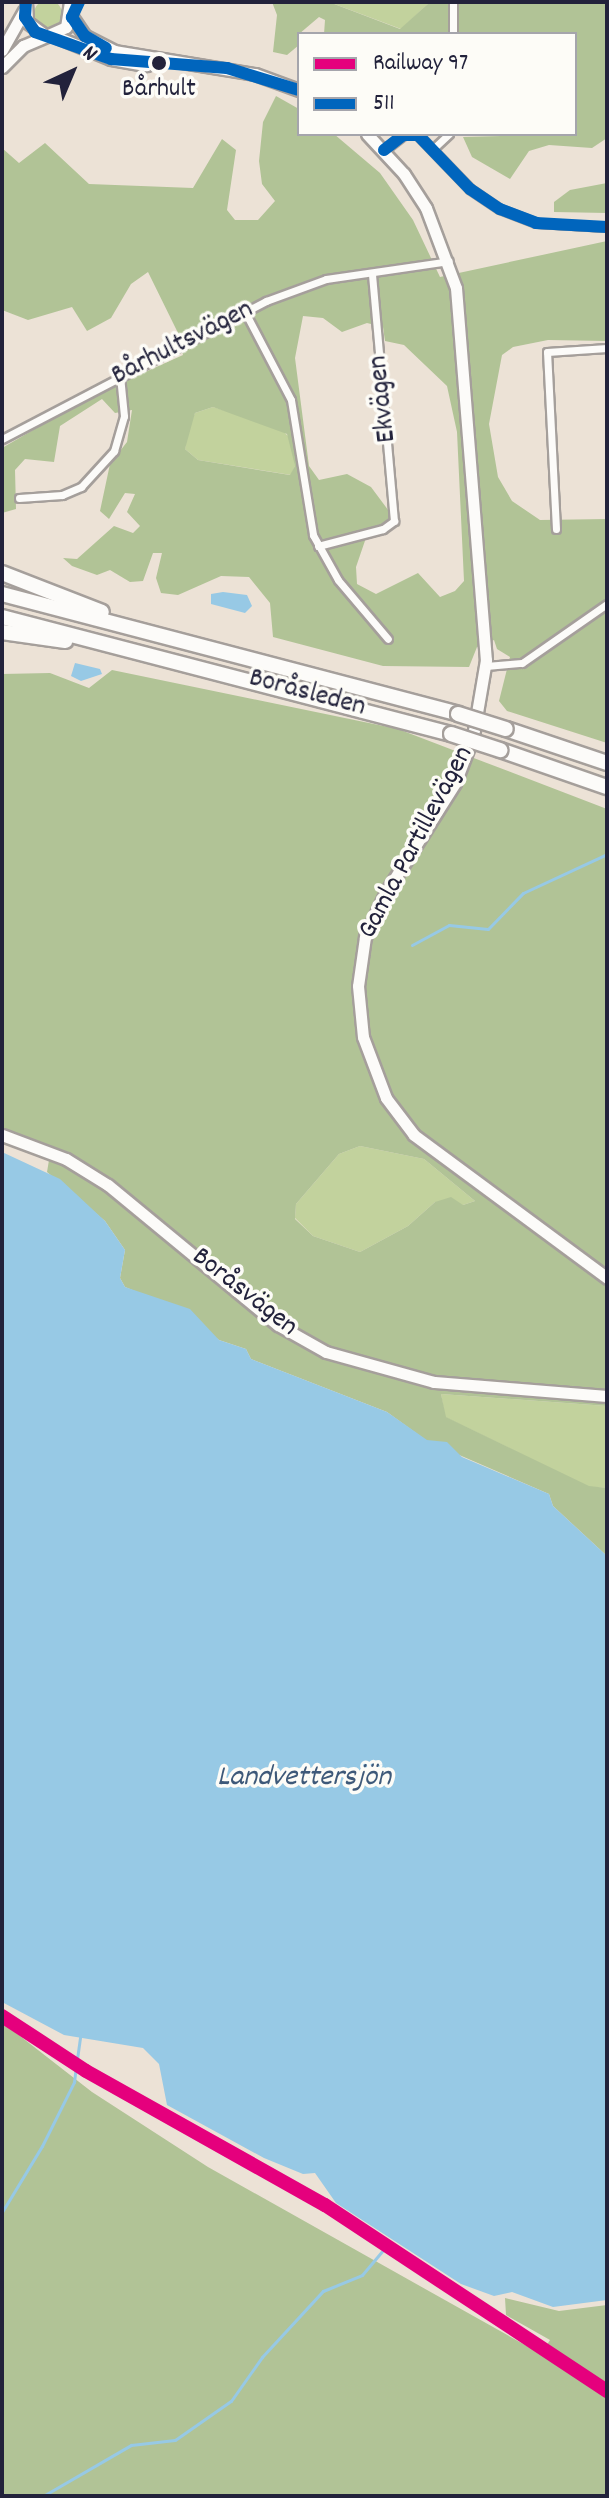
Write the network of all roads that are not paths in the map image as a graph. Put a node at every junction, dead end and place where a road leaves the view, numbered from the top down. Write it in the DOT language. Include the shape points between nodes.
graph roads {
  1 [pos="79,2"];
  2 [pos="453,2"];
  3 [pos="25,5"];
  4 [pos="71,11"];
  5 [pos="453,32"];
  6 [pos="49,36"];
  7 [pos="2,50"];
  8 [pos="169,63"];
  9 [pos="2,67"];
  10 [pos="297,89"];
  11 [pos="369,136"];
  12 [pos="407,136"];
  13 [pos="414,136"];
  14 [pos="447,136"];
  15 [pos="435,147"];
  16 [pos="384,150"];
  17 [pos="607,227"];
  18 [pos="449,261"];
  19 [pos="372,274"];
  20 [pos="245,312"];
  21 [pos="607,348"];
  22 [pos="120,376"];
  23 [pos="2,439"];
  24 [pos="19,498"];
  25 [pos="556,529"];
  26 [pos="318,546"];
  27 [pos="2,573"];
  28 [pos="2,594"];
  29 [pos="607,604"];
  30 [pos="2,617"];
  31 [pos="2,632"];
  32 [pos="151,632"];
  33 [pos="388,639"];
  34 [pos="143,653"];
  35 [pos="486,666"];
  36 [pos="607,763"];
  37 [pos="607,787"];
  38 [pos="2,1135"];
  39 [pos="607,1278"];
  40 [pos="607,1396"];
  1 -- 4 [label="street"];
  2 -- 5 [label="street"];
  3 -- 6 [label="street" via="30,28"];
  3 -- 7 [label="street"];
  4 -- 6 [label="street"];
  4 -- 8 [label="street" via="93,42"];
  6 -- 8 [label="street" via="126,63"];
  6 -- 9 [label="street" via="23,46"];
  8 -- 10 [label="street" via="241,71"];
  11 -- 16 [label="street, Gamla Partillevägen"];
  12 -- 16 [label="street"];
  13 -- 15 [label="street"];
  14 -- 15 [label="street"];
  15 -- 17 [label="street" via="470,189 500,209 536,223"];
  16 -- 18 [label="street, Gamla Partillevägen" via="426,208"];
  18 -- 19 [label="street"];
  18 -- 35 [label="street, Gamla Partillevägen" via="462,344"];
  19 -- 20 [label="street, Bårhultsvägen" via="309,284"];
  19 -- 26 [label="street, Ekvägen" via="394,521 383,529"];
  20 -- 22 [label="street, Bårhultsvägen"];
  20 -- 26 [label="street" via="291,400"];
  21 -- 25 [label="street" via="547,352"];
  22 -- 23 [label="street, Bårhultsvägen"];
  22 -- 24 [label="street" via="124,416 114,451 81,487 62,495"];
  26 -- 33 [label="street" via="338,580"];
  27 -- 32 [label="highway"];
  28 -- 32 [label="highway, Boråsleden"];
  29 -- 35 [label="street" via="522,663"];
  30 -- 34 [label="highway, Boråsleden"];
  31 -- 34 [label="highway"];
  32 -- 36 [label="highway, Boråsleden, bridge" via="458,714"];
  34 -- 37 [label="highway, Boråsleden, bridge" via="451,734"];
  35 -- 39 [label="street, Gamla Partillevägen" via="473,736 455,783 383,898 365,937 359,968 360,1021 380,1084 414,1135"];
  38 -- 40 [label="street, Boråsvägen" via="66,1159 108,1185 278,1325 326,1352 434,1382"];
}
